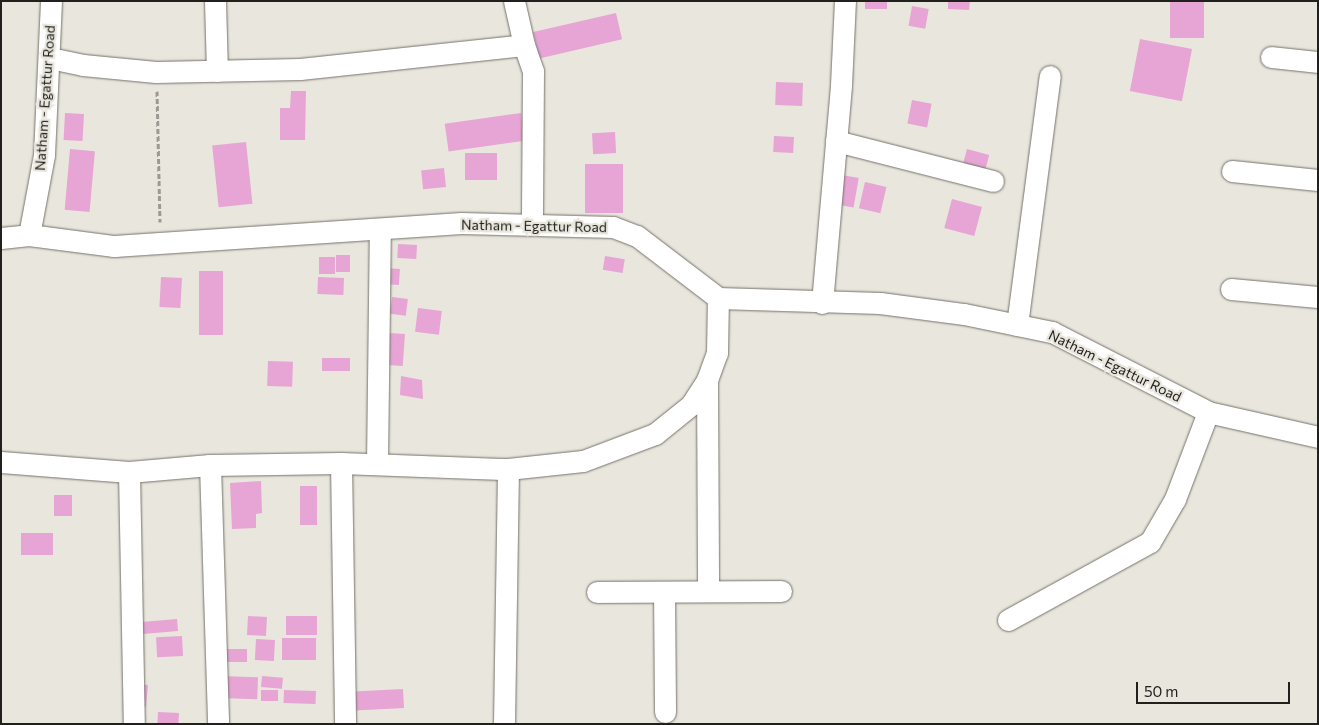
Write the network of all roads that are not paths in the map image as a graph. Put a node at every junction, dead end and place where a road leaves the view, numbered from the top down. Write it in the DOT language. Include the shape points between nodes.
graph roads {
  1 [pos="52,1"];
  2 [pos="216,1"];
  3 [pos="514,1"];
  4 [pos="845,1"];
  5 [pos="524,45"];
  6 [pos="1271,57"];
  7 [pos="50,58"];
  8 [pos="1318,62"];
  9 [pos="217,71"];
  10 [pos="1050,76"];
  11 [pos="836,141"];
  12 [pos="1232,171"];
  13 [pos="1318,180"];
  14 [pos="993,181"];
  15 [pos="532,224"];
  16 [pos="380,229"];
  17 [pos="29,235"];
  18 [pos="1,238"];
  19 [pos="1230,289"];
  20 [pos="1318,297"];
  21 [pos="718,298"];
  22 [pos="822,303"];
  23 [pos="1017,325"];
  24 [pos="706,380"];
  25 [pos="1208,412"];
  26 [pos="1318,437"];
  27 [pos="1,462"];
  28 [pos="341,463"];
  29 [pos="377,464"];
  30 [pos="210,465"];
  31 [pos="508,469"];
  32 [pos="129,472"];
  33 [pos="708,591"];
  34 [pos="781,591"];
  35 [pos="597,592"];
  36 [pos="664,592"];
  37 [pos="1008,620"];
  38 [pos="665,712"];
  39 [pos="134,724"];
  40 [pos="218,724"];
  41 [pos="345,724"];
  42 [pos="504,724"];
  1 -- 7 [label="street, Natham - Egattur Road"];
  2 -- 9 [label="street"];
  3 -- 5 [label="street"];
  4 -- 11 [label="street"];
  5 -- 9 [label="street" via="300,70"];
  5 -- 15 [label="street" via="532,71"];
  6 -- 8 [label="street"];
  7 -- 9 [label="street" via="83,65 156,72"];
  7 -- 17 [label="street, Natham - Egattur Road" via="44,155"];
  10 -- 23 [label="street"];
  11 -- 14 [label="street"];
  11 -- 22 [label="street"];
  12 -- 13 [label="street"];
  15 -- 16 [label="street, Natham - Egattur Road"];
  15 -- 21 [label="street, Natham - Egattur Road" via="613,227 637,236"];
  16 -- 17 [label="street, Natham - Egattur Road" via="114,246"];
  16 -- 29 [label="street"];
  17 -- 18 [label="street"];
  19 -- 20 [label="street"];
  21 -- 22 [label="street, Natham - Egattur Road"];
  21 -- 24 [label="street" via="717,353"];
  22 -- 23 [label="street, Natham - Egattur Road" via="880,303"];
  23 -- 25 [label="street, Natham - Egattur Road" via="1052,332"];
  24 -- 31 [label="street" via="691,405 654,434 583,461"];
  24 -- 33 [label="street"];
  25 -- 26 [label="street, Natham - Egattur Road"];
  25 -- 37 [label="street" via="1175,499 1150,542"];
  27 -- 32 [label="street"];
  28 -- 29 [label="street"];
  28 -- 30 [label="street"];
  28 -- 41 [label="street"];
  29 -- 31 [label="street"];
  30 -- 32 [label="street"];
  30 -- 40 [label="street"];
  31 -- 42 [label="street"];
  32 -- 39 [label="street"];
  33 -- 34 [label="street"];
  33 -- 36 [label="street"];
  35 -- 36 [label="street"];
  36 -- 38 [label="street"];
}
